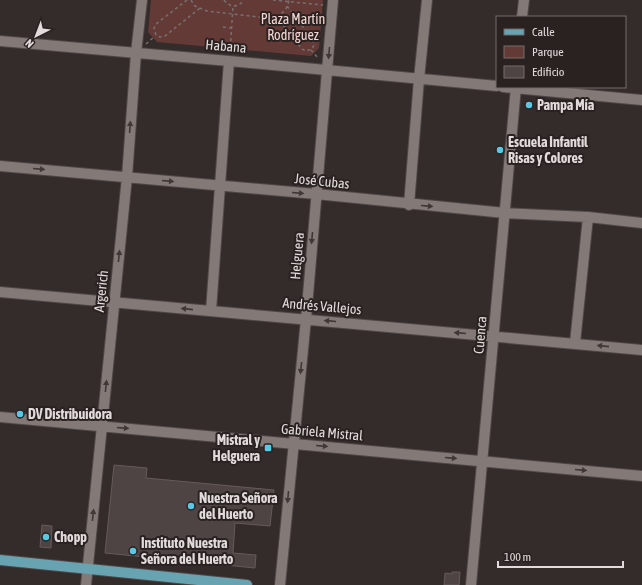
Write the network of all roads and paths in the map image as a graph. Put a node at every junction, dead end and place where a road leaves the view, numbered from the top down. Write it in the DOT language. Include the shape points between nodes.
graph roads {
  1 [pos="142,0"];
  2 [pos="187,0"];
  3 [pos="191,0"];
  4 [pos="224,0"];
  5 [pos="244,0"];
  6 [pos="273,0"];
  7 [pos="427,0"];
  8 [pos="524,0"];
  9 [pos="289,1"];
  10 [pos="333,3"];
  11 [pos="232,6"];
  12 [pos="287,6"];
  13 [pos="200,8"];
  14 [pos="232,14"];
  15 [pos="276,16"];
  16 [pos="522,16"];
  17 [pos="223,27"];
  18 [pos="231,28"];
  19 [pos="0,42"];
  20 [pos="136,53"];
  21 [pos="229,60"];
  22 [pos="327,70"];
  23 [pos="419,79"];
  24 [pos="496,86"];
  25 [pos="516,88"];
  26 [pos="642,100"];
  27 [pos="0,166"];
  28 [pos="127,177"];
  29 [pos="220,185"];
  30 [pos="316,194"];
  31 [pos="409,205"];
  32 [pos="505,213"];
  33 [pos="588,217"];
  34 [pos="642,223"];
  35 [pos="0,292"];
  36 [pos="114,301"];
  37 [pos="211,311"];
  38 [pos="306,319"];
  39 [pos="495,336"];
  40 [pos="575,343"];
  41 [pos="642,350"];
  42 [pos="0,417"];
  43 [pos="102,426"];
  44 [pos="293,444"];
  45 [pos="482,460"];
  46 [pos="642,476"];
  47 [pos="0,560"];
  48 [pos="87,568"];
  49 [pos="187,582"];
  50 [pos="86,585"];
  51 [pos="247,585"];
  52 [pos="280,585"];
  53 [pos="471,585"];
  1 -- 20 [label="street, Argerich"];
  2 -- 13 [label="path" via="156,24 156,35 165,36"];
  3 -- 13 [label="path"];
  4 -- 11 [label="path"];
  5 -- 11 [label="path" via="239,6"];
  6 -- 9 [label="path"];
  7 -- 23 [label="street"];
  8 -- 16 [label="street"];
  9 -- 10 [label="path"];
  9 -- 12 [label="path"];
  10 -- 22 [label="street, Helguera, one-way"];
  11 -- 14 [label="path"];
  12 -- 15 [label="path"];
  12 -- 15 [label="path" via="313,40 312,49 302,49"];
  13 -- 14 [label="path"];
  14 -- 15 [label="path" via="267,18"];
  14 -- 18 [label="path"];
  17 -- 18 [label="path"];
  18 -- 21 [label="path"];
  19 -- 20 [label="street, Habana"];
  20 -- 21 [label="street, Habana"];
  28 -- 20 [label="street, Argerich, one-way"];
  21 -- 22 [label="street, Habana"];
  21 -- 29 [label="street"];
  22 -- 23 [label="street, Habana"];
  22 -- 30 [label="street, Helguera"];
  23 -- 24 [label="street, Habana"];
  23 -- 31 [label="street"];
  25 -- 26 [label="street"];
  25 -- 32 [label="street, Cuenca"];
  27 -- 28 [label="street, José Cubas, one-way"];
  28 -- 29 [label="street, José Cubas, one-way"];
  36 -- 28 [label="street, Argerich, one-way"];
  29 -- 30 [label="street, José Cubas, one-way"];
  29 -- 37 [label="street"];
  30 -- 31 [label="street, José Cubas"];
  30 -- 38 [label="street, Helguera, one-way"];
  31 -- 32 [label="street, José Cubas, one-way"];
  32 -- 33 [label="street, José Cubas"];
  32 -- 39 [label="street, Cuenca"];
  33 -- 34 [label="street, José Cubas"];
  33 -- 40 [label="street"];
  35 -- 36 [label="street, Andrés Vallejos"];
  37 -- 36 [label="street, Andrés Vallejos, one-way"];
  43 -- 36 [label="street, Argerich, one-way"];
  37 -- 38 [label="street, Andrés Vallejos"];
  39 -- 38 [label="street, Andrés Vallejos, one-way"];
  38 -- 44 [label="street, Helguera, one-way"];
  39 -- 40 [label="street, Andrés Vallejos"];
  39 -- 45 [label="street, Cuenca"];
  41 -- 40 [label="street, Andrés Vallejos, one-way"];
  42 -- 43 [label="street, Gabriela Mistral"];
  43 -- 44 [label="street, Gabriela Mistral, one-way"];
  48 -- 43 [label="street, Argerich, one-way"];
  44 -- 45 [label="street, Gabriela Mistral, one-way"];
  44 -- 52 [label="street, Helguera, one-way"];
  45 -- 46 [label="street, Gabriela Mistral, one-way"];
  45 -- 53 [label="street, Cuenca"];
  47 -- 48 [label="main road"];
  48 -- 49 [label="main road"];
  48 -- 50 [label="street, Argerich"];
  49 -- 51 [label="main road"];
}
